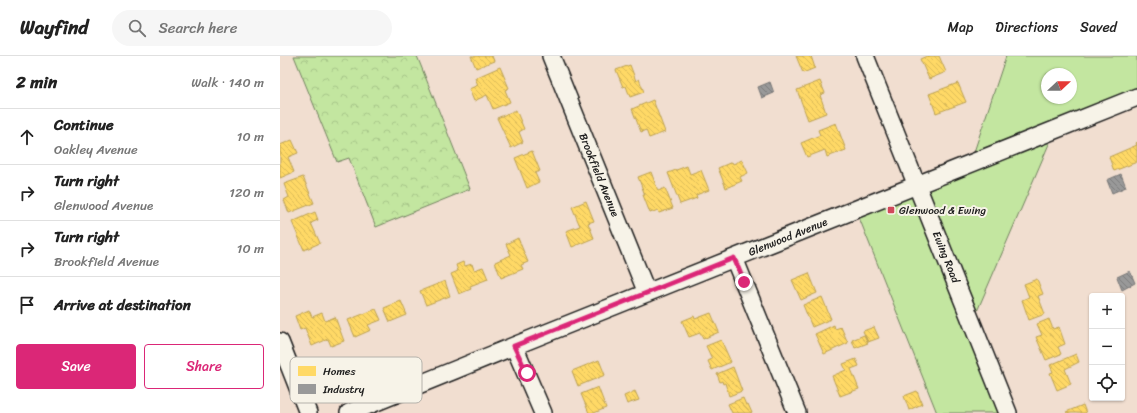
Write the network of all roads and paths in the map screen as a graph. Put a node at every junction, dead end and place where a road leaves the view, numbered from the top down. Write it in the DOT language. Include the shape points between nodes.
graph roads {
  1 [pos="551,56"];
  2 [pos="865,56"];
  3 [pos="1137,97"];
  4 [pos="917,185"];
  5 [pos="734,258"];
  6 [pos="647,293"];
  7 [pos="280,342"];
  8 [pos="514,346"];
  9 [pos="290,367"];
  10 [pos="422,383"];
  11 [pos="304,403"];
  12 [pos="374,403"];
  13 [pos="308,413"];
  14 [pos="349,413"];
  15 [pos="543,413"];
  16 [pos="797,413"];
  17 [pos="1008,413"];
  1 -- 6 [label="street, Brookfield Avenue"];
  2 -- 4 [label="street, Ewing Road"];
  3 -- 4 [label="street, Glenwood Avenue"];
  4 -- 5 [label="street, Glenwood Avenue"];
  4 -- 17 [label="street, Ewing Road"];
  5 -- 6 [label="street, Glenwood Avenue"];
  5 -- 16 [label="street"];
  6 -- 8 [label="street, Glenwood Avenue"];
  7 -- 9 [label="street"];
  8 -- 10 [label="street, Glenwood Avenue"];
  8 -- 15 [label="street"];
  11 -- 13 [label="street"];
  12 -- 14 [label="street, Glenwood Avenue"];
}
